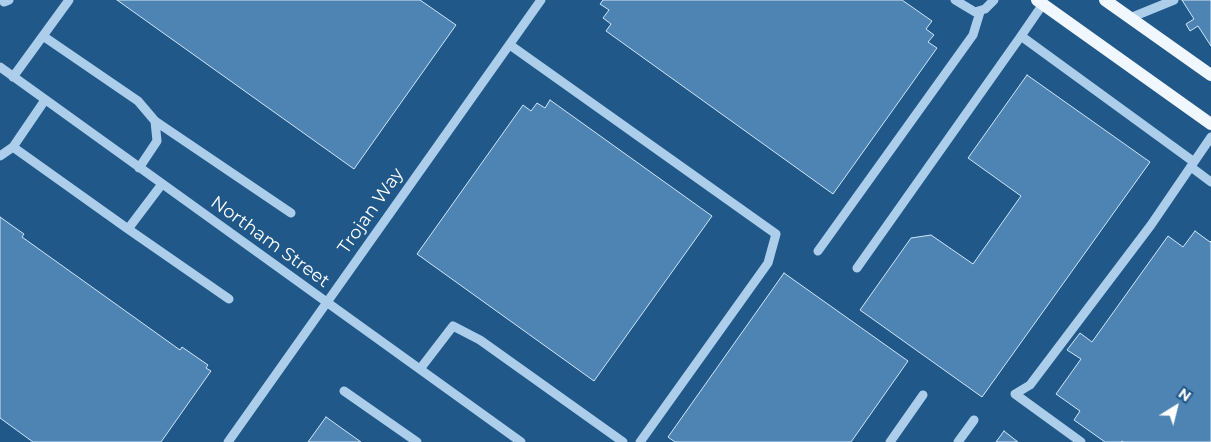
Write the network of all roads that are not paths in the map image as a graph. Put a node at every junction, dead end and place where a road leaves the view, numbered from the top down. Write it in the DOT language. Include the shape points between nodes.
graph roads {
  1 [pos="2,0"];
  2 [pos="9,0"];
  3 [pos="69,0"];
  4 [pos="541,0"];
  5 [pos="955,0"];
  6 [pos="994,0"];
  7 [pos="1105,0"];
  8 [pos="1174,0"];
  9 [pos="1040,2"];
  10 [pos="980,12"];
  11 [pos="1130,18"];
  12 [pos="43,36"];
  13 [pos="1020,36"];
  14 [pos="510,45"];
  15 [pos="0,67"];
  16 [pos="1211,75"];
  17 [pos="13,77"];
  18 [pos="45,100"];
  19 [pos="155,121"];
  20 [pos="1211,124"];
  21 [pos="1211,137"];
  22 [pos="13,147"];
  23 [pos="0,156"];
  24 [pos="1192,164"];
  25 [pos="139,168"];
  26 [pos="1211,182"];
  27 [pos="162,184"];
  28 [pos="291,213"];
  29 [pos="128,230"];
  30 [pos="818,251"];
  31 [pos="857,268"];
  32 [pos="229,299"];
  33 [pos="326,303"];
  34 [pos="420,369"];
  35 [pos="344,391"];
  36 [pos="923,395"];
  37 [pos="974,420"];
  38 [pos="228,442"];
  39 [pos="417,442"];
  40 [pos="521,442"];
  41 [pos="623,442"];
  42 [pos="640,442"];
  43 [pos="890,442"];
  44 [pos="958,442"];
  45 [pos="1081,442"];
  1 -- 2 [label="street"];
  3 -- 12 [label="street"];
  4 -- 14 [label="street, Trojan Way"];
  5 -- 10 [label="street" via="970,11"];
  6 -- 10 [label="street"];
  7 -- 11 [label="main road"];
  8 -- 11 [label="street"];
  9 -- 13 [label="street"];
  9 -- 20 [label="main road"];
  10 -- 30 [label="street" via="973,35"];
  11 -- 16 [label="main road"];
  12 -- 17 [label="street"];
  12 -- 19 [label="street" via="138,101"];
  13 -- 24 [label="street"];
  13 -- 31 [label="street"];
  14 -- 33 [label="street, Trojan Way"];
  14 -- 42 [label="street" via="776,234 768,263"];
  15 -- 17 [label="street, Northam Street"];
  17 -- 18 [label="street, Northam Street"];
  18 -- 22 [label="street"];
  18 -- 25 [label="street, Northam Street"];
  19 -- 25 [label="street" via="157,141"];
  19 -- 28 [label="street"];
  21 -- 24 [label="street"];
  22 -- 23 [label="street"];
  22 -- 29 [label="street"];
  24 -- 26 [label="street"];
  24 -- 45 [label="street" via="1151,226 1030,385 1016,394"];
  25 -- 27 [label="street, Northam Street"];
  27 -- 29 [label="street"];
  27 -- 33 [label="street, Northam Street"];
  29 -- 32 [label="street"];
  33 -- 34 [label="street, Northam Street"];
  33 -- 38 [label="street, Trojan Way"];
  34 -- 40 [label="street, Northam Street"];
  34 -- 41 [label="street" via="453,326 480,340"];
  35 -- 39 [label="street"];
  36 -- 43 [label="street"];
  37 -- 44 [label="street"];
}
